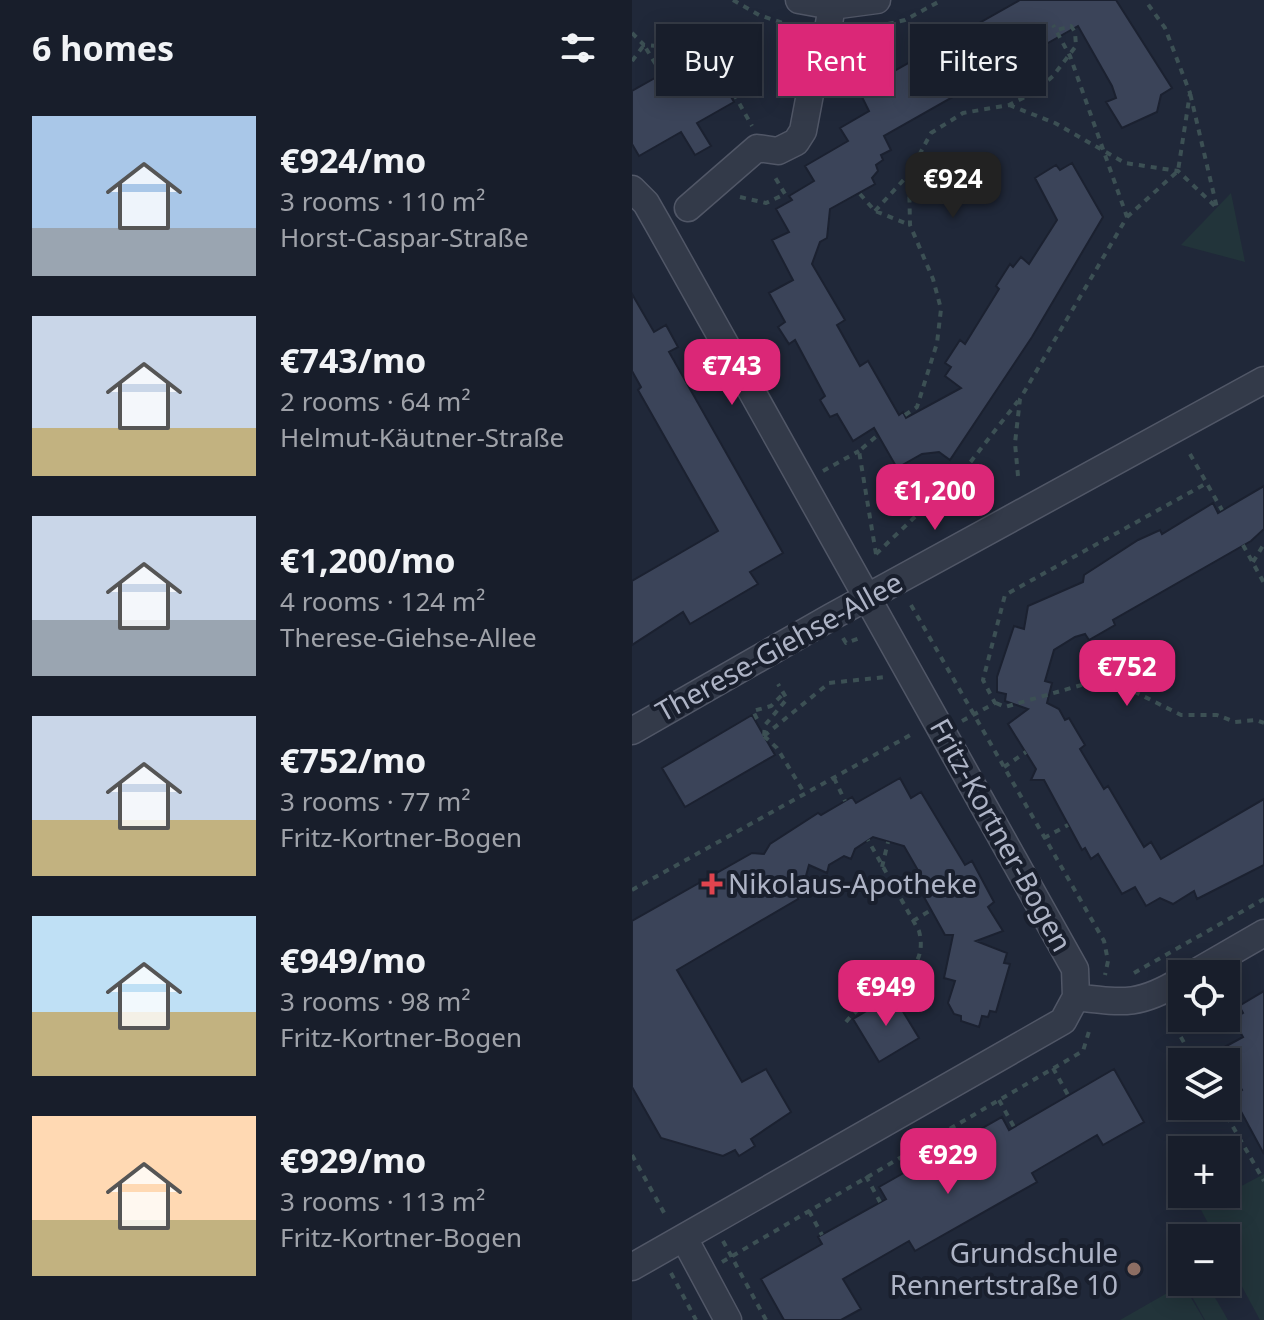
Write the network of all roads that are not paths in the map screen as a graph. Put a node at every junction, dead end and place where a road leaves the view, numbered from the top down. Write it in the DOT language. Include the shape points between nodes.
graph roads {
  1 [pos="799,0"];
  2 [pos="877,0"];
  3 [pos="832,6"];
  4 [pos="632,189"];
  5 [pos="688,208"];
  6 [pos="1264,380"];
  7 [pos="867,597"];
  8 [pos="632,731"];
  9 [pos="1264,933"];
  10 [pos="1217,960"];
  11 [pos="1168,988"];
  12 [pos="1076,997"];
  13 [pos="677,1231"];
  14 [pos="632,1267"];
  15 [pos="728,1320"];
  1 -- 3 [label="street"];
  2 -- 3 [label="street"];
  3 -- 5 [label="street" via="823,58 796,142 778,151 757,148"];
  4 -- 7 [label="street, Fritz-Kortner-Bogen" via="646,203"];
  6 -- 7 [label="street, Therese-Giehse-Allee"];
  7 -- 8 [label="street, Therese-Giehse-Allee"];
  7 -- 12 [label="street, Fritz-Kortner-Bogen" via="1075,969"];
  9 -- 10 [label="street"];
  11 -- 12 [label="street" via="1128,1003"];
  12 -- 13 [label="street" via="1063,1021 712,1221"];
  13 -- 14 [label="street" via="659,1252"];
  13 -- 15 [label="street"];
}
